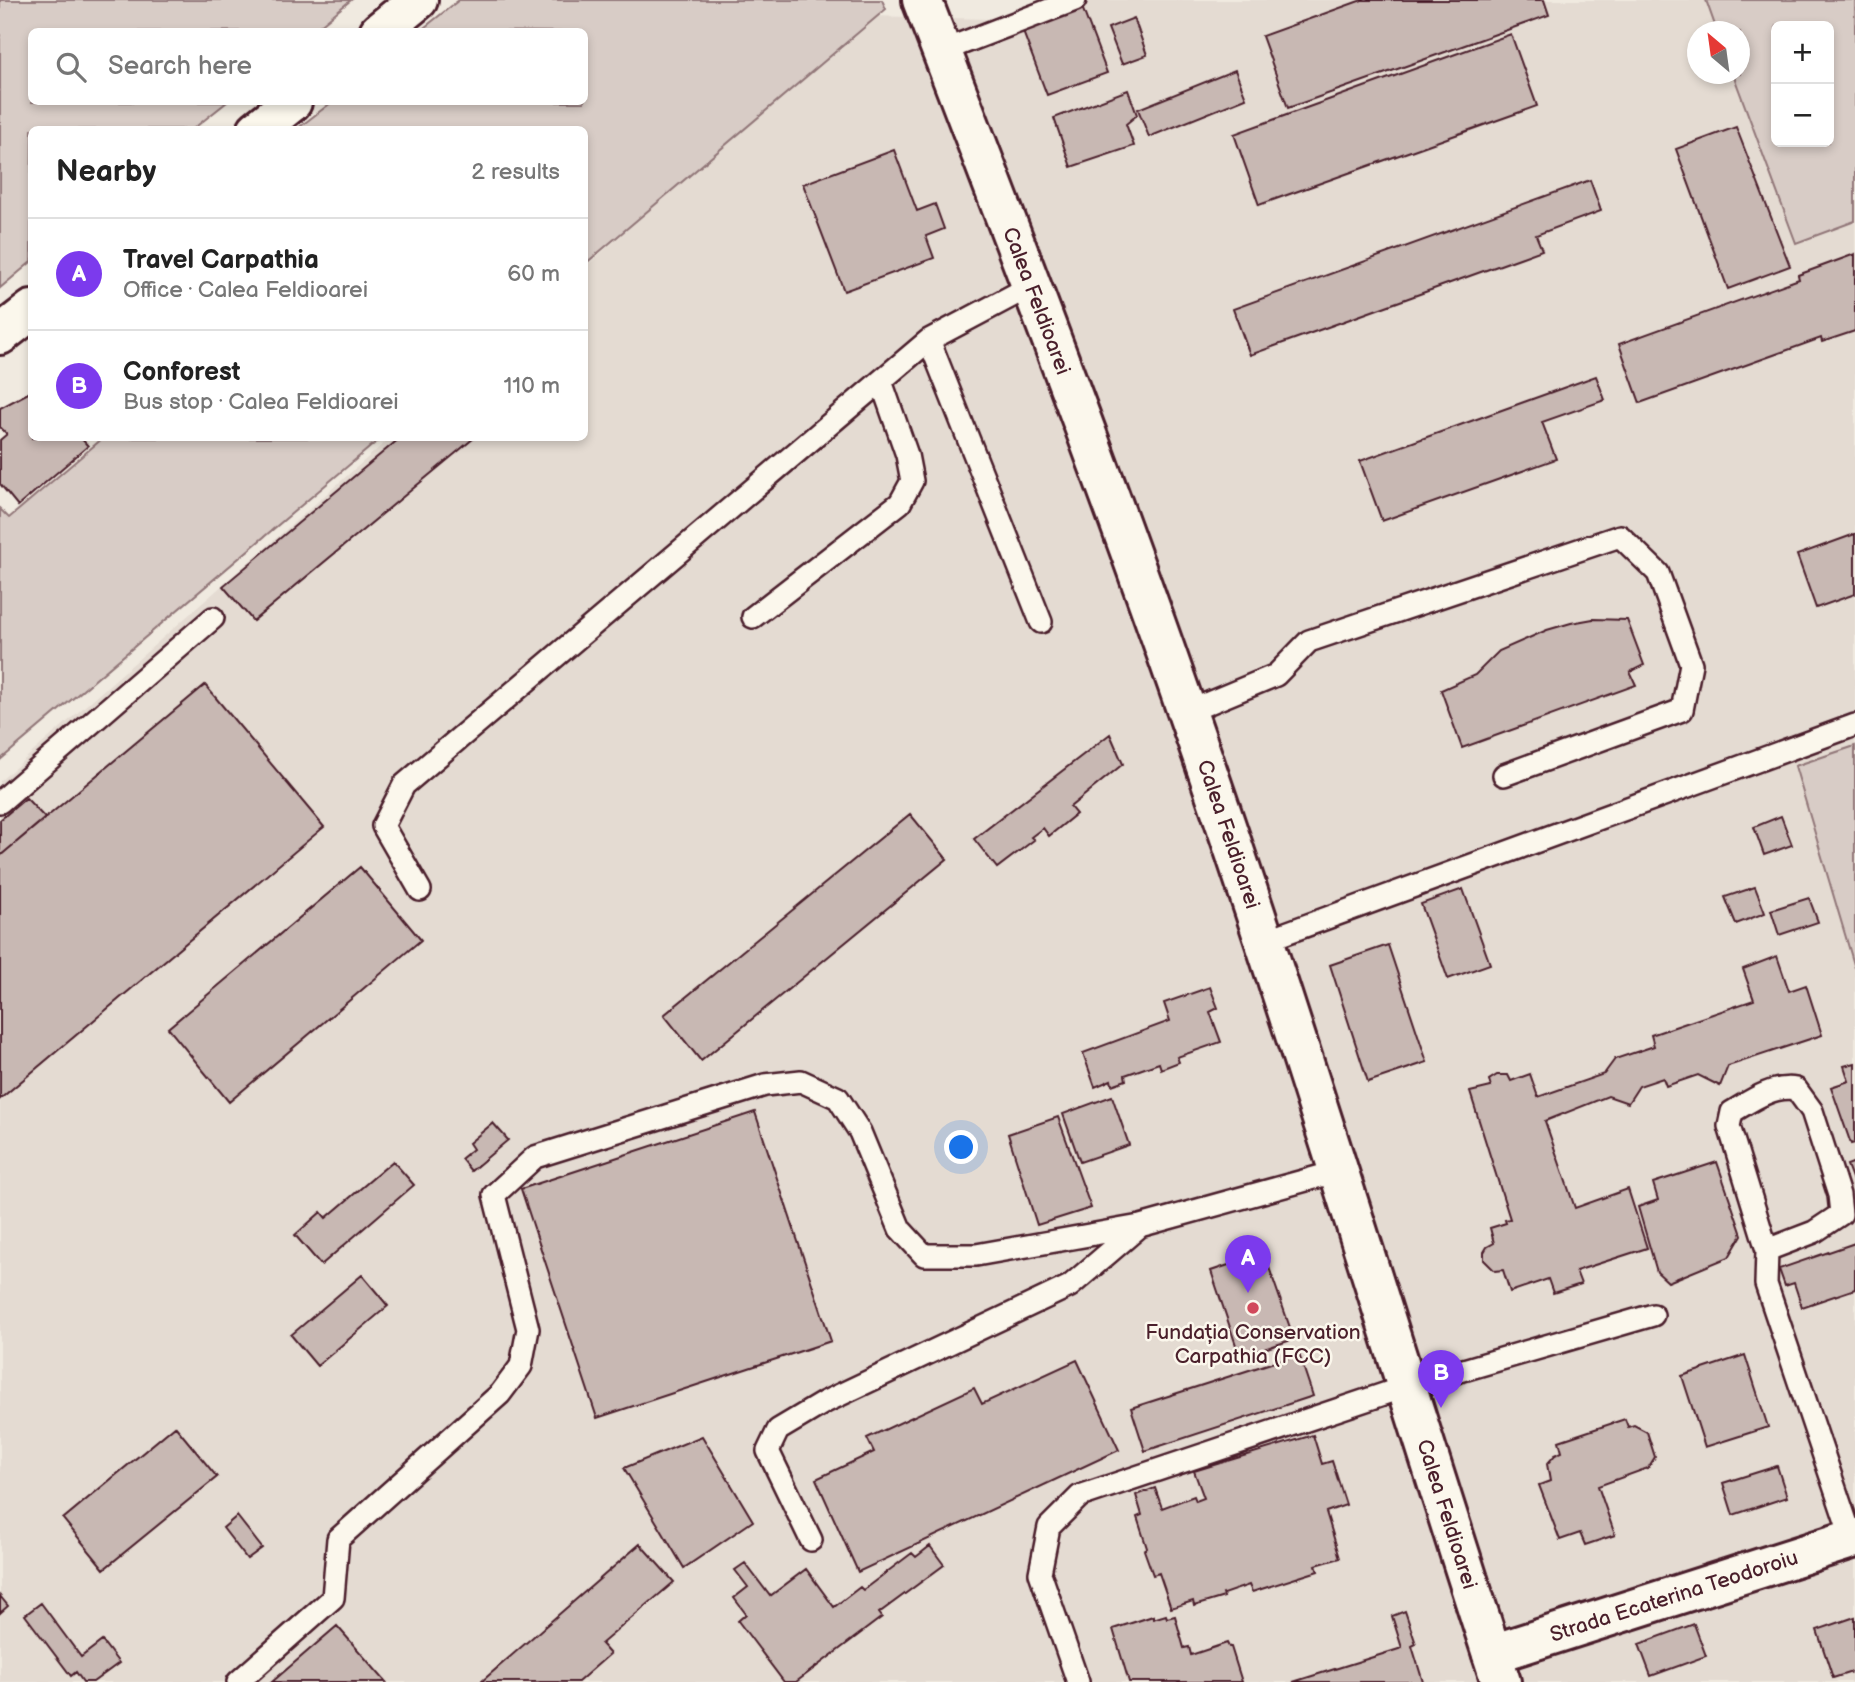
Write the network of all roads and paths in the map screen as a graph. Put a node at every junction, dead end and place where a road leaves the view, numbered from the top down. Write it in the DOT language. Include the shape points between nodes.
graph roads {
  1 [pos="418,0"];
  2 [pos="1075,0"];
  3 [pos="929,2"];
  4 [pos="384,28"];
  5 [pos="942,51"];
  6 [pos="288,105"];
  7 [pos="262,126"];
  8 [pos="1031,286"];
  9 [pos="28,313"];
  10 [pos="0,335"];
  11 [pos="929,340"];
  12 [pos="881,381"];
  13 [pos="753,617"];
  14 [pos="213,618"];
  15 [pos="1041,622"];
  16 [pos="1187,712"];
  17 [pos="1855,725"];
  18 [pos="1504,775"];
  19 [pos="0,802"];
  20 [pos="420,890"];
  21 [pos="1264,941"];
  22 [pos="1339,1171"];
  23 [pos="1140,1226"];
  24 [pos="1767,1250"];
  25 [pos="1653,1315"];
  26 [pos="1405,1387"];
  27 [pos="1853,1539"];
  28 [pos="811,1540"];
  29 [pos="1497,1668"];
  30 [pos="239,1682"];
  31 [pos="1078,1682"];
  1 -- 4 [label="main road"];
  2 -- 5 [label="lane"];
  3 -- 5 [label="main road, Calea Feldioarei"];
  5 -- 8 [label="main road, Calea Feldioarei"];
  6 -- 7 [label="main road"];
  8 -- 11 [label="lane"];
  8 -- 16 [label="main road, Calea Feldioarei"];
  9 -- 10 [label="main road"];
  11 -- 12 [label="lane"];
  11 -- 15 [label="lane"];
  12 -- 13 [label="lane" via="912,481 900,503"];
  12 -- 20 [label="lane" via="404,785 383,826"];
  14 -- 19 [label="lane"];
  16 -- 18 [label="lane" via="1276,675 1309,641 1620,536 1658,573 1691,664 1682,710"];
  16 -- 21 [label="main road, Calea Feldioarei"];
  17 -- 21 [label="lane"];
  21 -- 22 [label="main road, Calea Feldioarei"];
  22 -- 23 [label="lane"];
  22 -- 26 [label="main road, Calea Feldioarei"];
  23 -- 28 [label="lane" via="1070,1286 825,1402 778,1430 768,1451"];
  23 -- 30 [label="lane" via="976,1255 924,1255 900,1229 860,1132 838,1098 801,1081 765,1085 535,1157 494,1195 528,1329 521,1366 500,1394 338,1539 333,1598"];
  24 -- 24 [label="lane" via="1729,1126 1732,1112 1783,1086 1796,1089 1812,1111 1841,1214 1815,1232"];
  24 -- 27 [label="lane" via="1766,1284"];
  25 -- 26 [label="lane"];
  26 -- 29 [label="main road, Calea Feldioarei"];
  26 -- 31 [label="lane" via="1080,1496 1049,1527 1040,1573"];
  27 -- 29 [label="main road, Strada Ecaterina Teodoroiu"];
}
